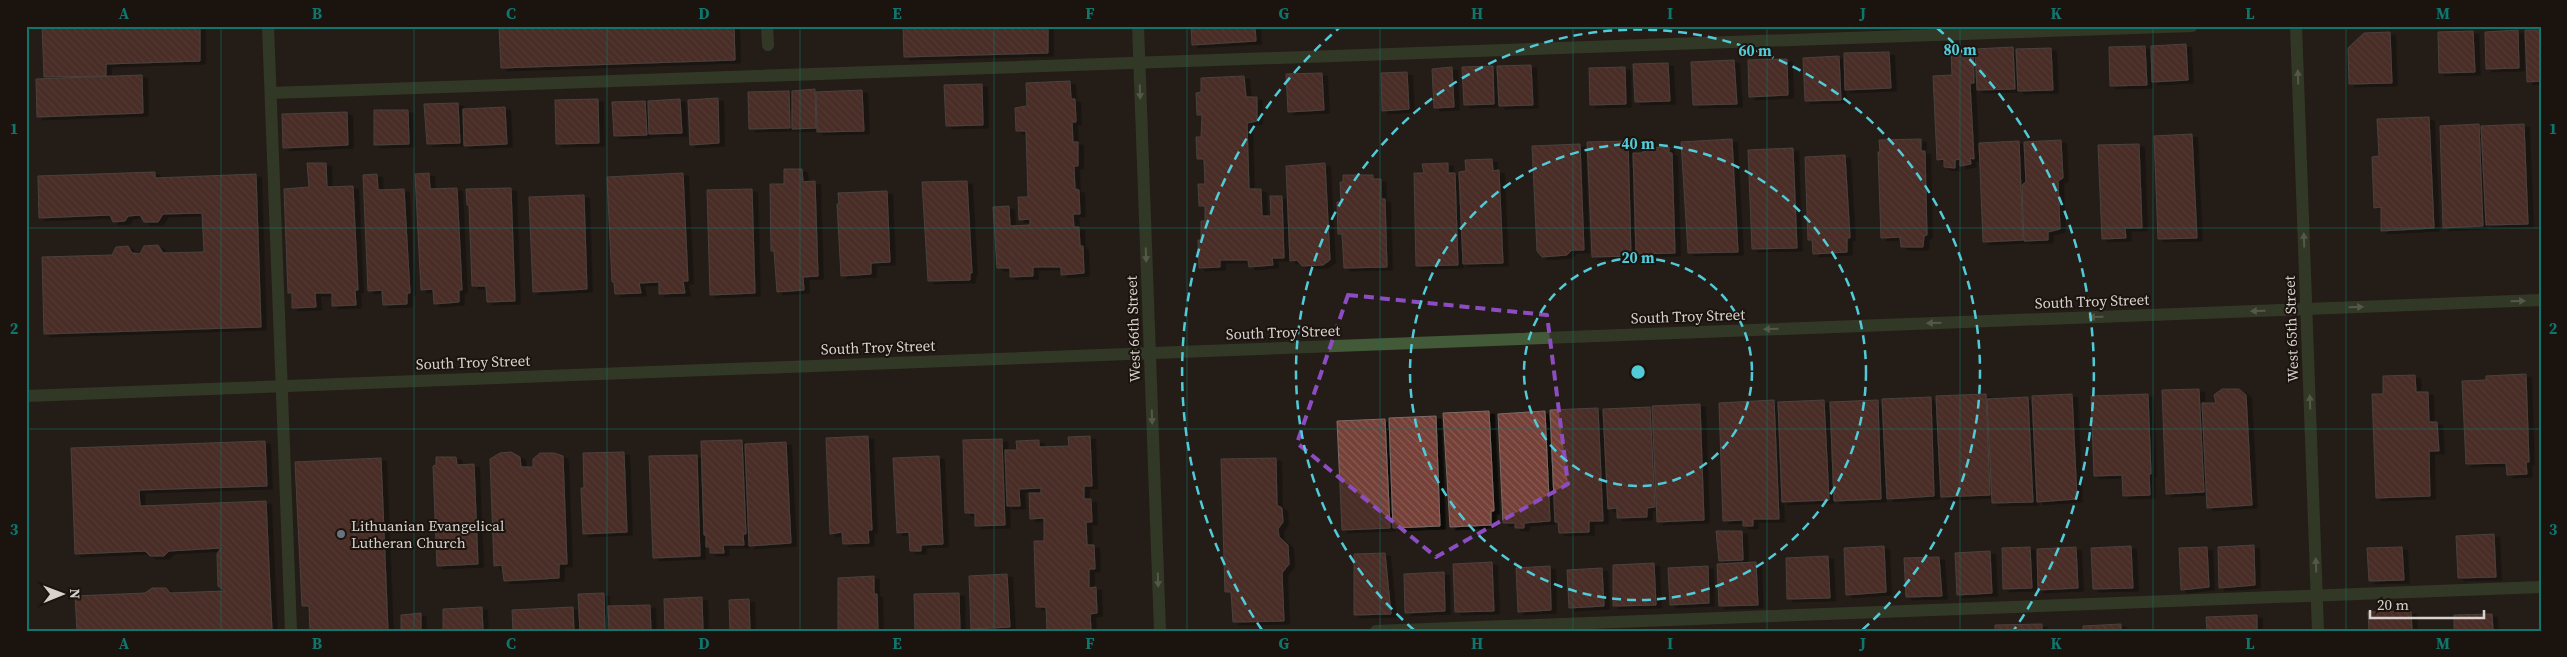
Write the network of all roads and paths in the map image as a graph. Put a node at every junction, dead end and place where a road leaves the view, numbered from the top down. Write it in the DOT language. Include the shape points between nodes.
graph roads {
  1 [pos="268,26"];
  2 [pos="767,26"];
  3 [pos="1138,26"];
  4 [pos="2192,26"];
  5 [pos="2296,26"];
  6 [pos="768,45"];
  7 [pos="1139,63"];
  8 [pos="271,93"];
  9 [pos="2541,300"];
  10 [pos="2307,308"];
  11 [pos="1150,353"];
  12 [pos="282,386"];
  13 [pos="26,396"];
  14 [pos="2541,587"];
  15 [pos="2317,595"];
  16 [pos="291,631"];
  17 [pos="1160,631"];
  18 [pos="1376,631"];
  19 [pos="2318,631"];
  1 -- 8 [label="street"];
  2 -- 6 [label="street"];
  3 -- 7 [label="street, West 66th Street"];
  4 -- 7 [label="street"];
  10 -- 5 [label="street, West 65th Street, one-way"];
  7 -- 8 [label="street"];
  7 -- 11 [label="street, West 66th Street, one-way"];
  8 -- 12 [label="street"];
  10 -- 9 [label="street, South Troy Street, one-way"];
  10 -- 11 [label="street, South Troy Street, one-way"];
  15 -- 10 [label="street, West 65th Street, one-way"];
  11 -- 12 [label="street, South Troy Street"];
  11 -- 17 [label="street, West 66th Street, one-way"];
  12 -- 13 [label="street, South Troy Street"];
  12 -- 16 [label="street"];
  14 -- 15 [label="street"];
  15 -- 18 [label="street"];
  15 -- 19 [label="street, West 65th Street"];
}
